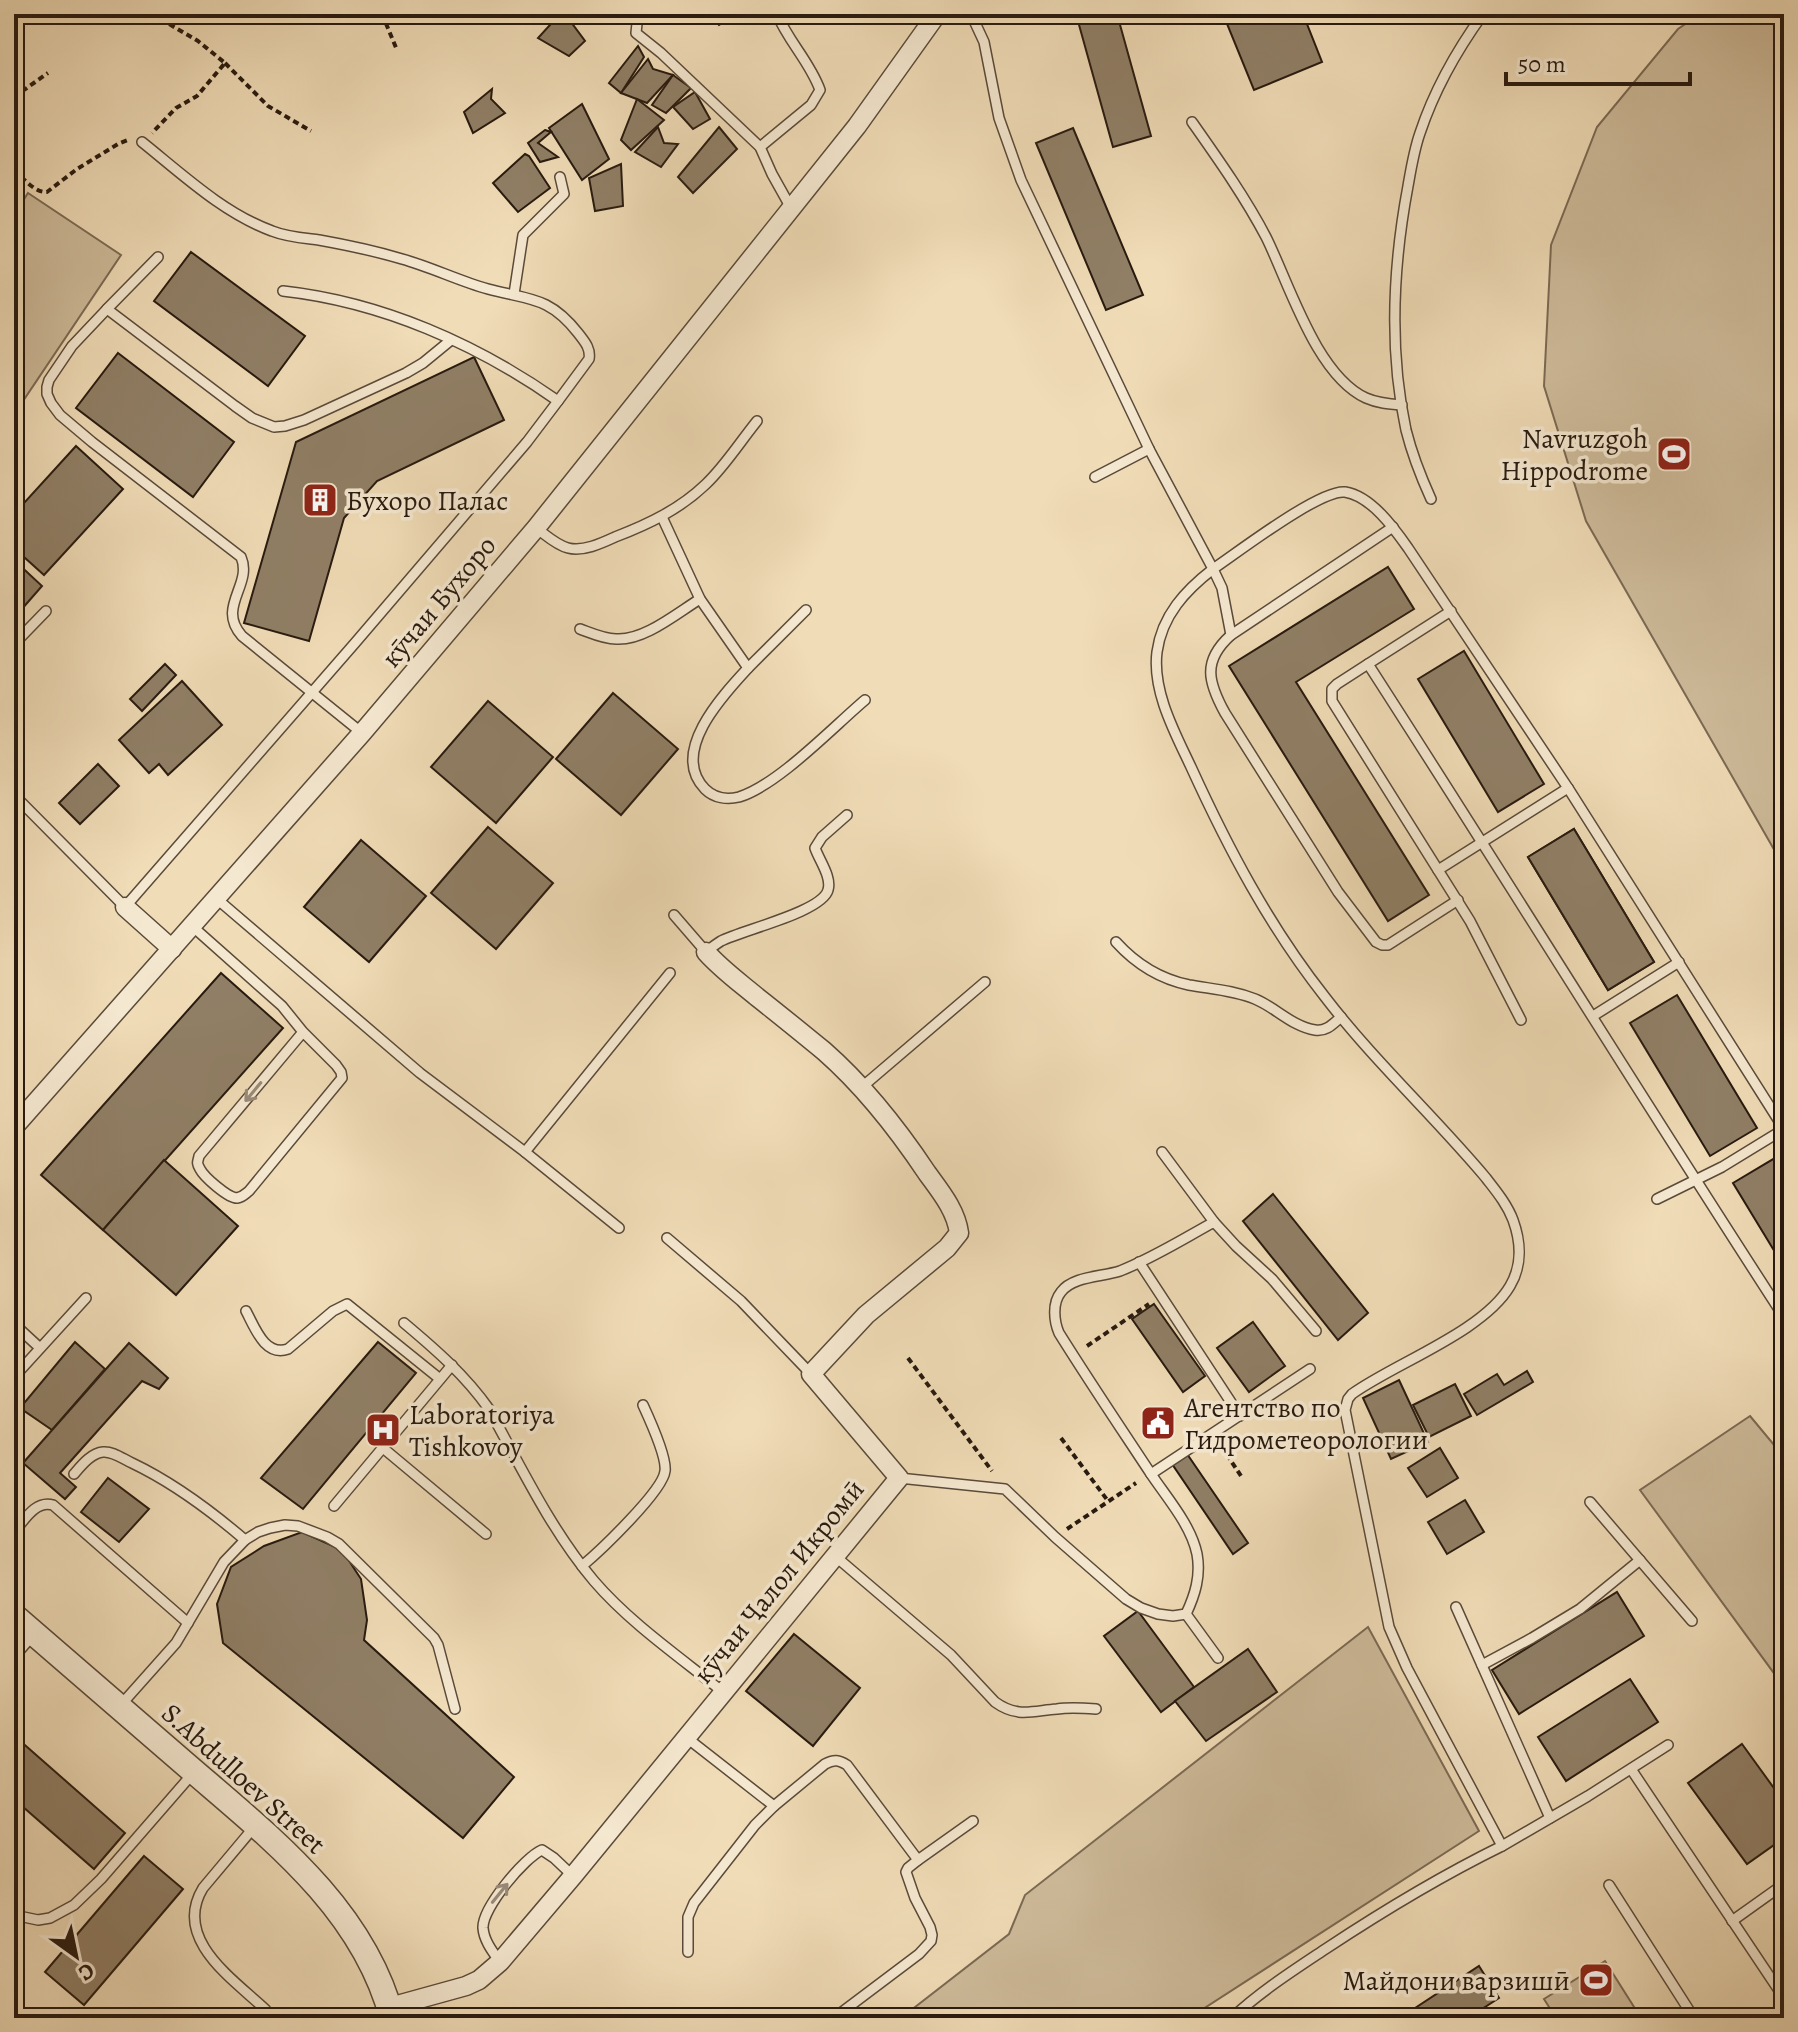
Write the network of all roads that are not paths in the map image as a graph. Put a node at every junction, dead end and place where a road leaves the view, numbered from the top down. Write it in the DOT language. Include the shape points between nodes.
graph roads {
  1 [pos="638,14"];
  2 [pos="777,14"];
  3 [pos="937,14"];
  4 [pos="971,14"];
  5 [pos="1483,14"];
  6 [pos="1192,122"];
  7 [pos="142,142"];
  8 [pos="760,147"];
  9 [pos="560,177"];
  10 [pos="791,209"];
  11 [pos="158,257"];
  12 [pos="283,291"];
  13 [pos="514,294"];
  14 [pos="107,309"];
  15 [pos="451,340"];
  16 [pos="558,401"];
  17 [pos="1402,405"];
  18 [pos="757,421"];
  19 [pos="1149,449"];
  20 [pos="1095,477"];
  21 [pos="1431,499"];
  22 [pos="662,517"];
  23 [pos="1393,527"];
  24 [pos="536,528"];
  25 [pos="1213,569"];
  26 [pos="700,599"];
  27 [pos="806,610"];
  28 [pos="46,611"];
  29 [pos="1451,611"];
  30 [pos="580,629"];
  31 [pos="1231,635"];
  32 [pos="14,644"];
  33 [pos="1368,664"];
  34 [pos="748,668"];
  35 [pos="312,693"];
  36 [pos="865,700"];
  37 [pos="362,733"];
  38 [pos="1568,788"];
  39 [pos="16,802"];
  40 [pos="847,815"];
  41 [pos="1483,842"];
  42 [pos="1438,870"];
  43 [pos="217,899"];
  44 [pos="1458,900"];
  45 [pos="125,907"];
  46 [pos="674,915"];
  47 [pos="192,926"];
  48 [pos="1116,942"];
  49 [pos="172,949"];
  50 [pos="706,952"];
  51 [pos="1679,962"];
  52 [pos="670,973"];
  53 [pos="985,982"];
  54 [pos="1593,1016"];
  55 [pos="1341,1017"];
  56 [pos="1521,1020"];
  57 [pos="303,1032"];
  58 [pos="862,1087"];
  59 [pos="14,1127"];
  60 [pos="1784,1129"];
  61 [pos="525,1152"];
  62 [pos="1162,1152"];
  63 [pos="1695,1180"];
  64 [pos="1657,1199"];
  65 [pos="1214,1222"];
  66 [pos="619,1228"];
  67 [pos="667,1238"];
  68 [pos="1139,1262"];
  69 [pos="86,1298"];
  70 [pos="246,1311"];
  71 [pos="1784,1317"];
  72 [pos="404,1323"];
  73 [pos="14,1324"];
  74 [pos="1316,1331"];
  75 [pos="40,1348"];
  76 [pos="452,1365"];
  77 [pos="1310,1369"];
  78 [pos="811,1374"];
  79 [pos="14,1377"];
  80 [pos="440,1379"];
  81 [pos="643,1405"];
  82 [pos="1240,1416"];
  83 [pos="383,1448"];
  84 [pos="74,1474"];
  85 [pos="1151,1474"];
  86 [pos="899,1478"];
  87 [pos="1590,1502"];
  88 [pos="334,1506"];
  89 [pos="14,1532"];
  90 [pos="486,1534"];
  91 [pos="245,1540"];
  92 [pos="835,1556"];
  93 [pos="1640,1560"];
  94 [pos="582,1566"];
  95 [pos="1456,1607"];
  96 [pos="1186,1614"];
  97 [pos="14,1616"];
  98 [pos="1692,1621"];
  99 [pos="188,1623"];
  100 [pos="34,1633"];
  101 [pos="14,1657"];
  102 [pos="1218,1658"];
  103 [pos="1482,1665"];
  104 [pos="723,1692"];
  105 [pos="119,1707"];
  106 [pos="455,1709"];
  107 [pos="1096,1709"];
  108 [pos="687,1738"];
  109 [pos="1668,1745"];
  110 [pos="1631,1769"];
  111 [pos="194,1772"];
  112 [pos="774,1806"];
  113 [pos="1550,1818"];
  114 [pos="973,1821"];
  115 [pos="255,1826"];
  116 [pos="1502,1846"];
  117 [pos="918,1860"];
  118 [pos="573,1876"];
  119 [pos="1784,1884"];
  120 [pos="1609,1885"];
  121 [pos="14,1915"];
  122 [pos="1732,1921"];
  123 [pos="688,1952"];
  124 [pos="500,1962"];
  125 [pos="1784,1998"];
  126 [pos="266,2010"];
  127 [pos="391,2013"];
  128 [pos="834,2018"];
  129 [pos="1232,2018"];
  130 [pos="1694,2018"];
  1 -- 8 [label="lane" via="636,33"];
  2 -- 8 [label="lane" via="820,90 811,105"];
  3 -- 10 [label="street, кӯчаи Бухоро"];
  4 -- 19 [label="lane" via="984,42 999,118 1021,180"];
  5 -- 17 [label="lane" via="1430,106 1412,162 1395,307"];
  6 -- 17 [label="lane" via="1253,215 1329,366 1366,398"];
  7 -- 13 [label="lane" via="218,201 271,231 402,259"];
  8 -- 10 [label="lane"];
  9 -- 13 [label="lane" via="564,194 523,235"];
  10 -- 24 [label="street, кӯчаи Бухоро"];
  11 -- 14 [label="lane"];
  12 -- 15 [label="lane" via="375,310"];
  13 -- 16 [label="lane" via="562,314 588,347 589,359"];
  14 -- 15 [label="lane" via="235,406 274,427 304,420 406,373"];
  14 -- 35 [label="lane" via="49,380 51,403 92,442 241,557 243,571 232,612 235,628"];
  15 -- 16 [label="lane"];
  16 -- 35 [label="lane"];
  17 -- 21 [label="lane" via="1411,450"];
  18 -- 22 [label="lane" via="707,483"];
  19 -- 20 [label="lane"];
  19 -- 25 [label="lane"];
  22 -- 24 [label="lane" via="601,543 570,549"];
  22 -- 26 [label="lane"];
  23 -- 25 [label="lane" via="1365,501 1337,492"];
  23 -- 29 [label="lane"];
  23 -- 31 [label="lane"];
  24 -- 37 [label="street, кӯчаи Бухоро"];
  25 -- 31 [label="lane"];
  25 -- 55 [label="lane" via="1183,595 1161,635 1156,660 1165,704 1250,887"];
  26 -- 30 [label="lane" via="631,638 617,640"];
  26 -- 34 [label="lane"];
  27 -- 34 [label="lane"];
  28 -- 32 [label="lane"];
  29 -- 33 [label="lane"];
  29 -- 38 [label="lane"];
  31 -- 44 [label="lane" via="1211,664 1218,700 1371,936 1388,945"];
  33 -- 41 [label="lane"];
  33 -- 42 [label="lane" via="1332,689 1332,701"];
  34 -- 36 [label="lane" via="711,711 696,744 697,776 717,797 738,797 768,781"];
  35 -- 37 [label="lane"];
  35 -- 45 [label="lane"];
  37 -- 43 [label="street, кӯчаи Бухоро"];
  38 -- 41 [label="lane"];
  38 -- 51 [label="lane"];
  39 -- 45 [label="lane"];
  40 -- 50 [label="lane" via="815,848 827,878 823,898"];
  41 -- 42 [label="lane"];
  41 -- 54 [label="lane"];
  42 -- 44 [label="lane"];
  43 -- 47 [label="street, кӯчаи Бухоро"];
  43 -- 61 [label="lane" via="420,1073"];
  44 -- 56 [label="lane"];
  45 -- 49 [label="street"];
  46 -- 50 [label="lane"];
  47 -- 49 [label="street, кӯчаи Бухоро"];
  47 -- 57 [label="lane" via="282,1006"];
  48 -- 55 [label="lane" via="1157,974 1259,1000 1312,1030 1326,1029"];
  49 -- 59 [label="street, кӯчаи Бухоро"];
  50 -- 58 [label="street"];
  51 -- 54 [label="lane"];
  51 -- 60 [label="lane"];
  52 -- 61 [label="lane"];
  53 -- 58 [label="lane"];
  54 -- 63 [label="lane"];
  55 -- 116 [label="lane" via="1486,1178 1506,1206 1519,1244 1518,1265 1501,1299 1458,1332 1360,1388 1345,1410 1389,1627"];
  57 -- 57 [label="lane, one-way" via="199,1156 200,1170 233,1198 249,1191 342,1078"];
  58 -- 78 [label="street" via="942,1196 959,1233 866,1315"];
  60 -- 63 [label="lane"];
  61 -- 66 [label="lane"];
  62 -- 65 [label="lane"];
  63 -- 64 [label="lane"];
  63 -- 71 [label="lane"];
  65 -- 68 [label="lane"];
  65 -- 74 [label="lane"];
  67 -- 78 [label="lane" via="741,1301"];
  68 -- 82 [label="lane"];
  68 -- 85 [label="lane" via="1062,1290 1055,1324"];
  69 -- 75 [label="lane"];
  70 -- 80 [label="lane" via="267,1346 283,1351 347,1304"];
  72 -- 76 [label="lane"];
  73 -- 75 [label="lane"];
  75 -- 79 [label="lane"];
  76 -- 80 [label="lane"];
  76 -- 94 [label="lane" via="489,1409"];
  77 -- 82 [label="lane"];
  78 -- 86 [label="street, кӯчаи Ҷалол Икромӣ"];
  80 -- 83 [label="lane"];
  81 -- 94 [label="lane" via="665,1464 663,1479"];
  82 -- 85 [label="lane"];
  83 -- 88 [label="lane"];
  83 -- 90 [label="lane"];
  84 -- 91 [label="lane" via="97,1453 111,1453 200,1503"];
  85 -- 96 [label="lane" via="1197,1554 1195,1595"];
  86 -- 92 [label="street, кӯчаи Ҷалол Икромӣ"];
  86 -- 96 [label="lane" via="1005,1489 1126,1599 1158,1614"];
  87 -- 93 [label="lane"];
  89 -- 99 [label="lane" via="42,1503 53,1505"];
  91 -- 99 [label="lane" via="214,1576"];
  91 -- 106 [label="lane" via="285,1525 339,1544 434,1638"];
  92 -- 104 [label="street, кӯчаи Ҷалол Икромӣ"];
  92 -- 107 [label="lane" via="1004,1708 1021,1713"];
  93 -- 98 [label="lane"];
  93 -- 103 [label="lane" via="1580,1609"];
  94 -- 104 [label="lane" via="620,1606"];
  95 -- 103 [label="lane"];
  96 -- 102 [label="lane"];
  97 -- 100 [label="street, S.Abdulloev Street"];
  99 -- 105 [label="lane"];
  100 -- 101 [label="lane"];
  100 -- 105 [label="street, S.Abdulloev Street"];
  103 -- 113 [label="lane"];
  104 -- 108 [label="street, кӯчаи Ҷалол Икромӣ"];
  105 -- 111 [label="street, S.Abdulloev Street"];
  108 -- 112 [label="lane"];
  108 -- 118 [label="street, кӯчаи Ҷалол Икромӣ"];
  109 -- 110 [label="lane"];
  110 -- 113 [label="lane"];
  110 -- 122 [label="lane"];
  111 -- 115 [label="street, S.Abdulloev Street"];
  111 -- 121 [label="lane" via="74,1905 50,1918"];
  112 -- 117 [label="lane" via="825,1764 840,1761"];
  112 -- 123 [label="lane" via="694,1903 688,1917"];
  113 -- 116 [label="lane"];
  114 -- 117 [label="lane"];
  115 -- 126 [label="lane" via="203,1888 194,1914 195,1929 209,1955"];
  115 -- 127 [label="street, S.Abdulloev Street" via="319,1887 346,1922"];
  116 -- 129 [label="lane" via="1364,1924"];
  117 -- 128 [label="lane" via="906,1872 931,1941"];
  118 -- 124 [label="street, кӯчаи Ҷалол Икромӣ"];
  124 -- 118 [label="lane, one-way" via="483,1927 501,1891 542,1850"];
  119 -- 122 [label="lane"];
  120 -- 130 [label="lane"];
  122 -- 125 [label="lane"];
  124 -- 127 [label="street, кӯчаи Ҷалол Икромӣ" via="479,1980"];
}
